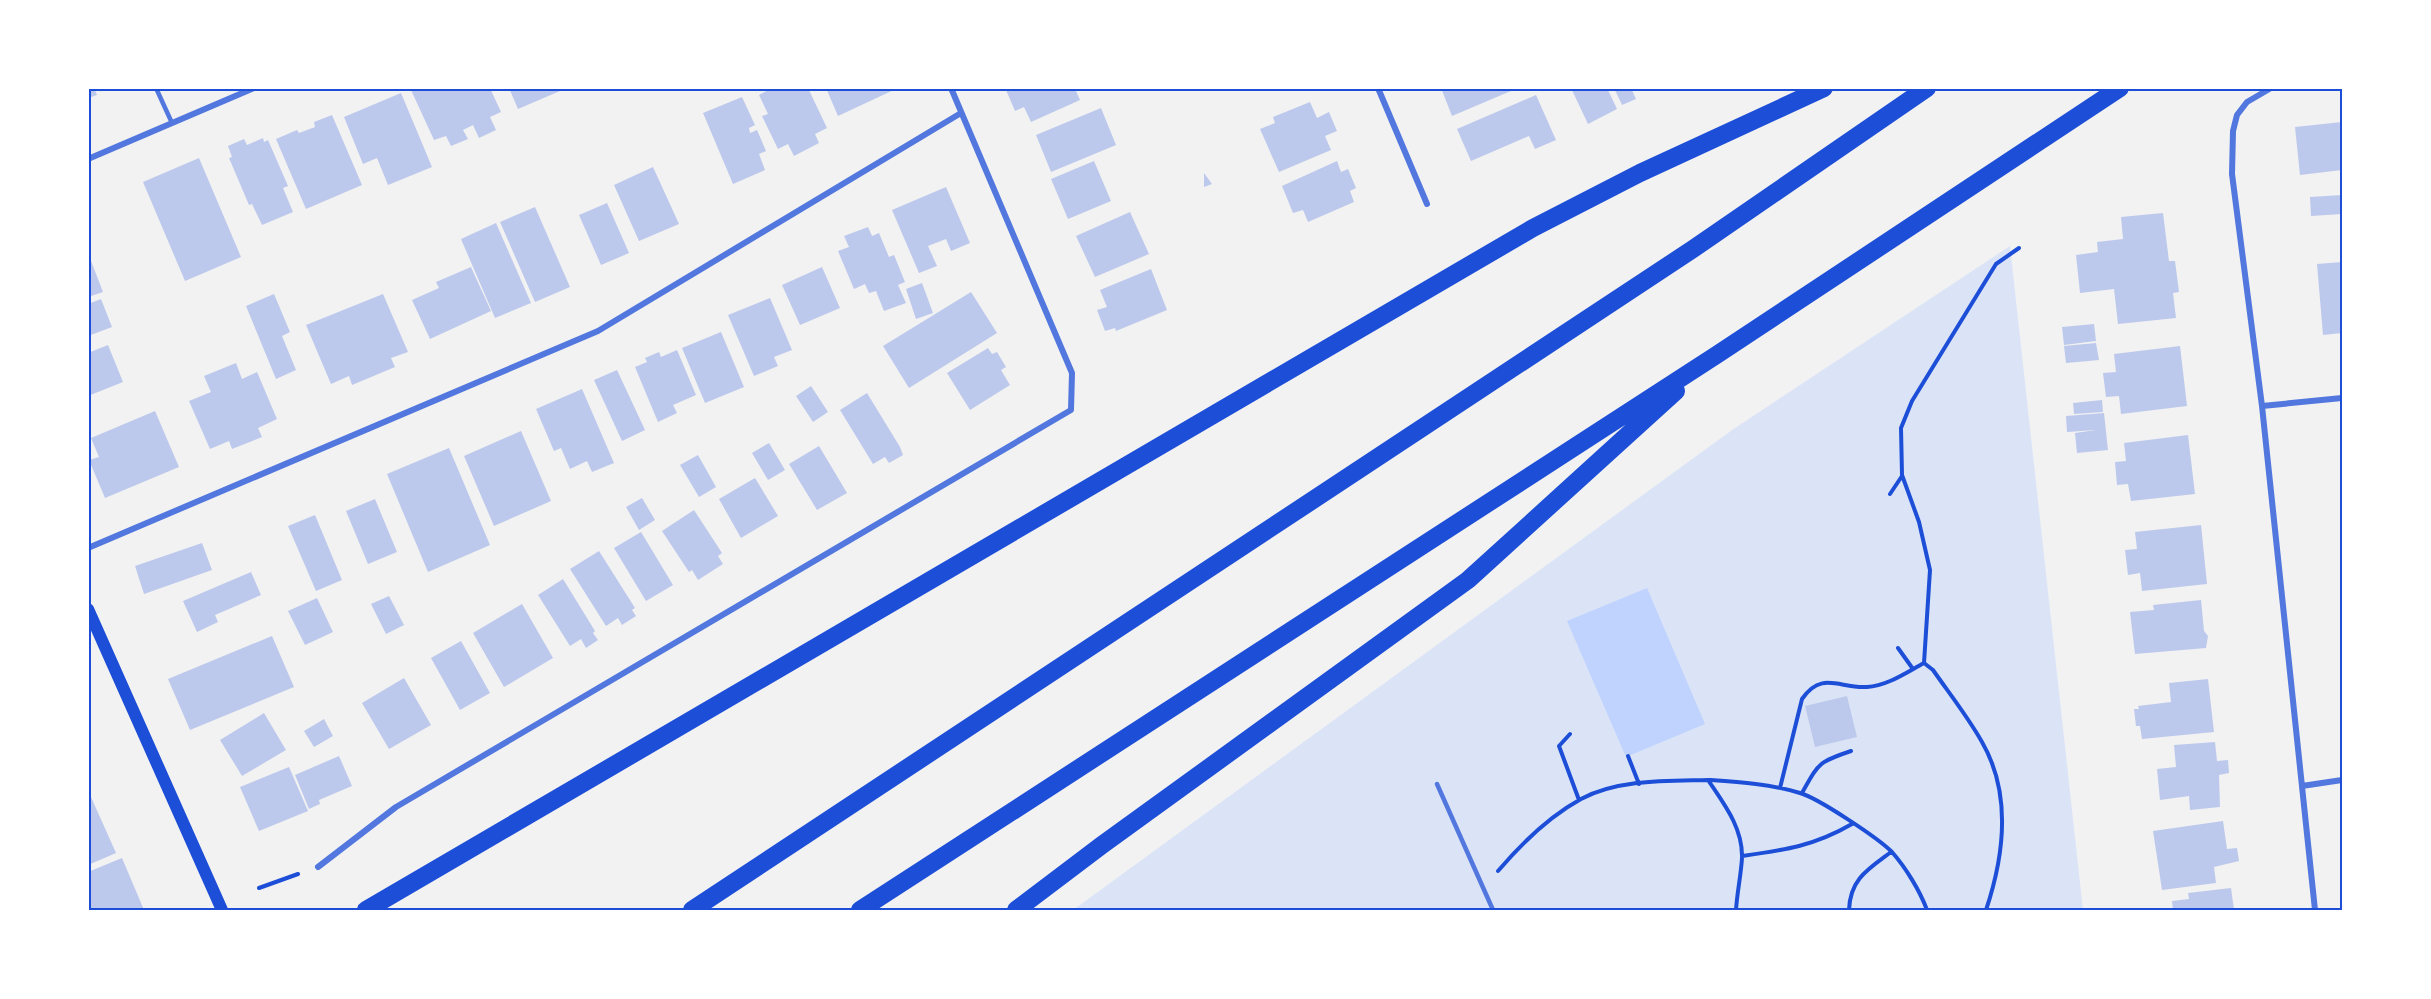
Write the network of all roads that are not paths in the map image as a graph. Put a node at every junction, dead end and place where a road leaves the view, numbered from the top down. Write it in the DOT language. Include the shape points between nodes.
graph roads {
  1 [pos="156,88"];
  2 [pos="254,88"];
  3 [pos="951,88"];
  4 [pos="1378,88"];
  5 [pos="1824,88"];
  6 [pos="1927,88"];
  7 [pos="2120,88"];
  8 [pos="2271,88"];
  9 [pos="961,113"];
  10 [pos="172,123"];
  11 [pos="88,159"];
  12 [pos="1427,204"];
  13 [pos="1718,354"];
  14 [pos="2343,398"];
  15 [pos="2262,406"];
  16 [pos="88,548"];
  17 [pos="88,609"];
  18 [pos="2343,780"];
  19 [pos="1437,784"];
  20 [pos="2302,786"];
  21 [pos="318,867"];
  22 [pos="222,910"];
  23 [pos="366,910"];
  24 [pos="692,910"];
  25 [pos="860,910"];
  26 [pos="1016,910"];
  27 [pos="1493,910"];
  28 [pos="2315,910"];
  1 -- 10 [label="lane"];
  2 -- 10 [label="street"];
  3 -- 9 [label="street"];
  4 -- 12 [label="street"];
  5 -- 23 [label="highway" via="1640,173 1533,228"];
  6 -- 24 [label="highway" via="1693,249"];
  7 -- 13 [label="highway"];
  8 -- 15 [label="street" via="2247,102 2237,115 2233,131 2232,174"];
  9 -- 16 [label="street" via="598,331"];
  9 -- 21 [label="street" via="1072,373 1071,410 396,807"];
  10 -- 11 [label="street"];
  13 -- 25 [label="highway"];
  13 -- 26 [label="highway" via="1468,580"];
  14 -- 15 [label="street"];
  15 -- 20 [label="street"];
  17 -- 22 [label="main road"];
  18 -- 20 [label="street"];
  19 -- 27 [label="lane"];
  20 -- 28 [label="street"];
}
